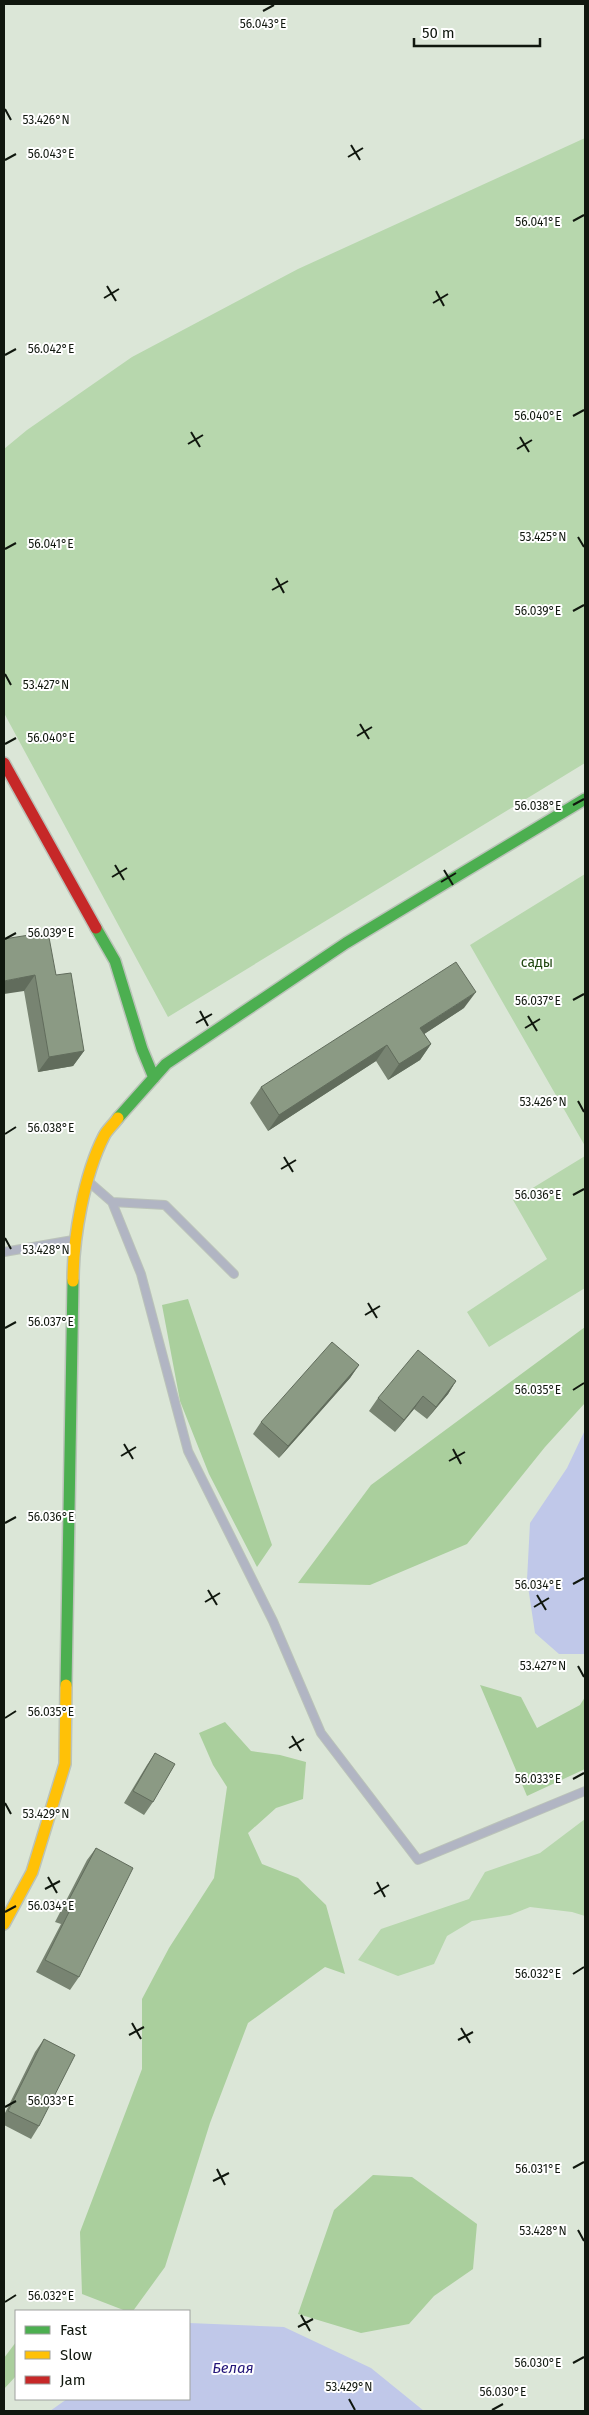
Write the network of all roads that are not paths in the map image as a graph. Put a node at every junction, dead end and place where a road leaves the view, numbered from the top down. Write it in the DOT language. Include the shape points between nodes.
graph roads {
  1 [pos="4,763"];
  2 [pos="585,799"];
  3 [pos="154,1078"];
  4 [pos="88,1180"];
  5 [pos="112,1202"];
  6 [pos="74,1239"];
  7 [pos="4,1252"];
  8 [pos="234,1274"];
  9 [pos="585,1791"];
  10 [pos="4,1924"];
  1 -- 3 [label="street" via="115,960"];
  2 -- 3 [label="street" via="346,943 166,1064"];
  3 -- 4 [label="street" via="104,1135"];
  4 -- 5 [label="lane"];
  4 -- 6 [label="street"];
  5 -- 8 [label="lane" via="165,1205"];
  5 -- 9 [label="lane" via="141,1274 188,1451 273,1621 321,1734 418,1860"];
  6 -- 7 [label="lane"];
  6 -- 10 [label="street" via="65,1764 32,1872"];
}
